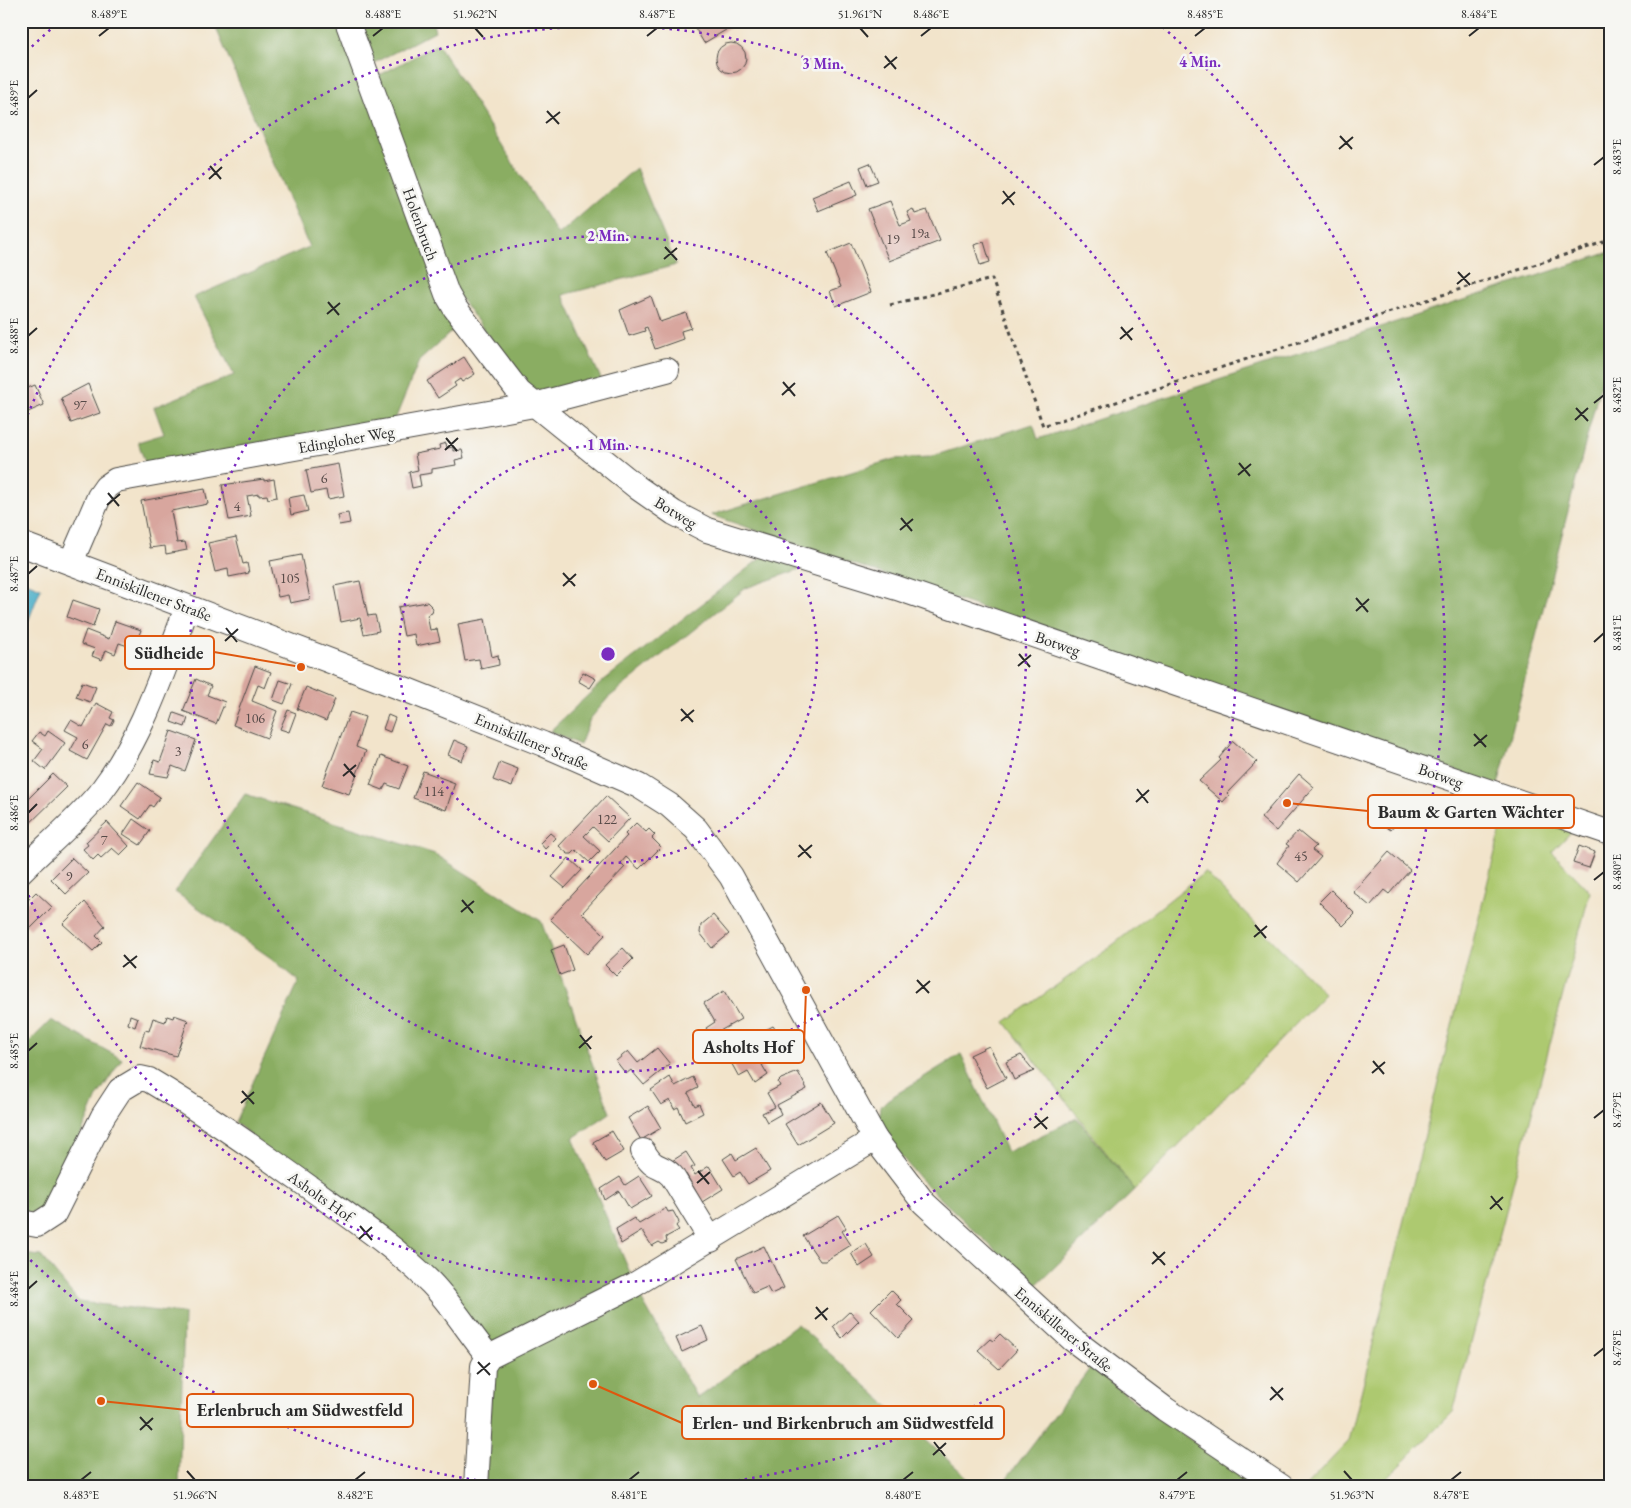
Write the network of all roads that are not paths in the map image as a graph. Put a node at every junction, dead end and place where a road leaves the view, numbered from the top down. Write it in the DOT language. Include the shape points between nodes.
graph roads {
  1 [pos="347,21"];
  2 [pos="667,370"];
  3 [pos="534,405"];
  4 [pos="21,544"];
  5 [pos="71,562"];
  6 [pos="187,608"];
  7 [pos="1610,833"];
  8 [pos="21,871"];
  9 [pos="875,1139"];
  10 [pos="643,1151"];
  11 [pos="21,1222"];
  12 [pos="712,1240"];
  13 [pos="489,1357"];
  14 [pos="476,1487"];
  15 [pos="1282,1487"];
  1 -- 3 [label="street, Holenbruch" via="446,294 511,382"];
  2 -- 3 [label="street, Edingloher Weg"];
  3 -- 5 [label="street, Edingloher Weg" via="116,480 99,497"];
  3 -- 7 [label="street, Botweg" via="638,488 674,513 707,530 897,588"];
  4 -- 5 [label="street, Enniskillener Straße"];
  5 -- 6 [label="street, Enniskillener Straße"];
  6 -- 8 [label="street" via="148,710 118,766 101,791"];
  6 -- 9 [label="street, Enniskillener Straße" via="543,744 640,786 669,805 696,829 731,876"];
  9 -- 12 [label="street"];
  9 -- 15 [label="street, Enniskillener Straße" via="924,1202 1072,1339 1165,1409"];
  10 -- 12 [label="street" via="651,1165 667,1170 672,1176"];
  11 -- 13 [label="street, Asholts Hof" via="37,1225 54,1214 103,1116 120,1090 140,1078 149,1080 203,1112 386,1242 432,1284"];
  12 -- 13 [label="street" via="634,1285"];
  13 -- 14 [label="street" via="483,1366"];
}
